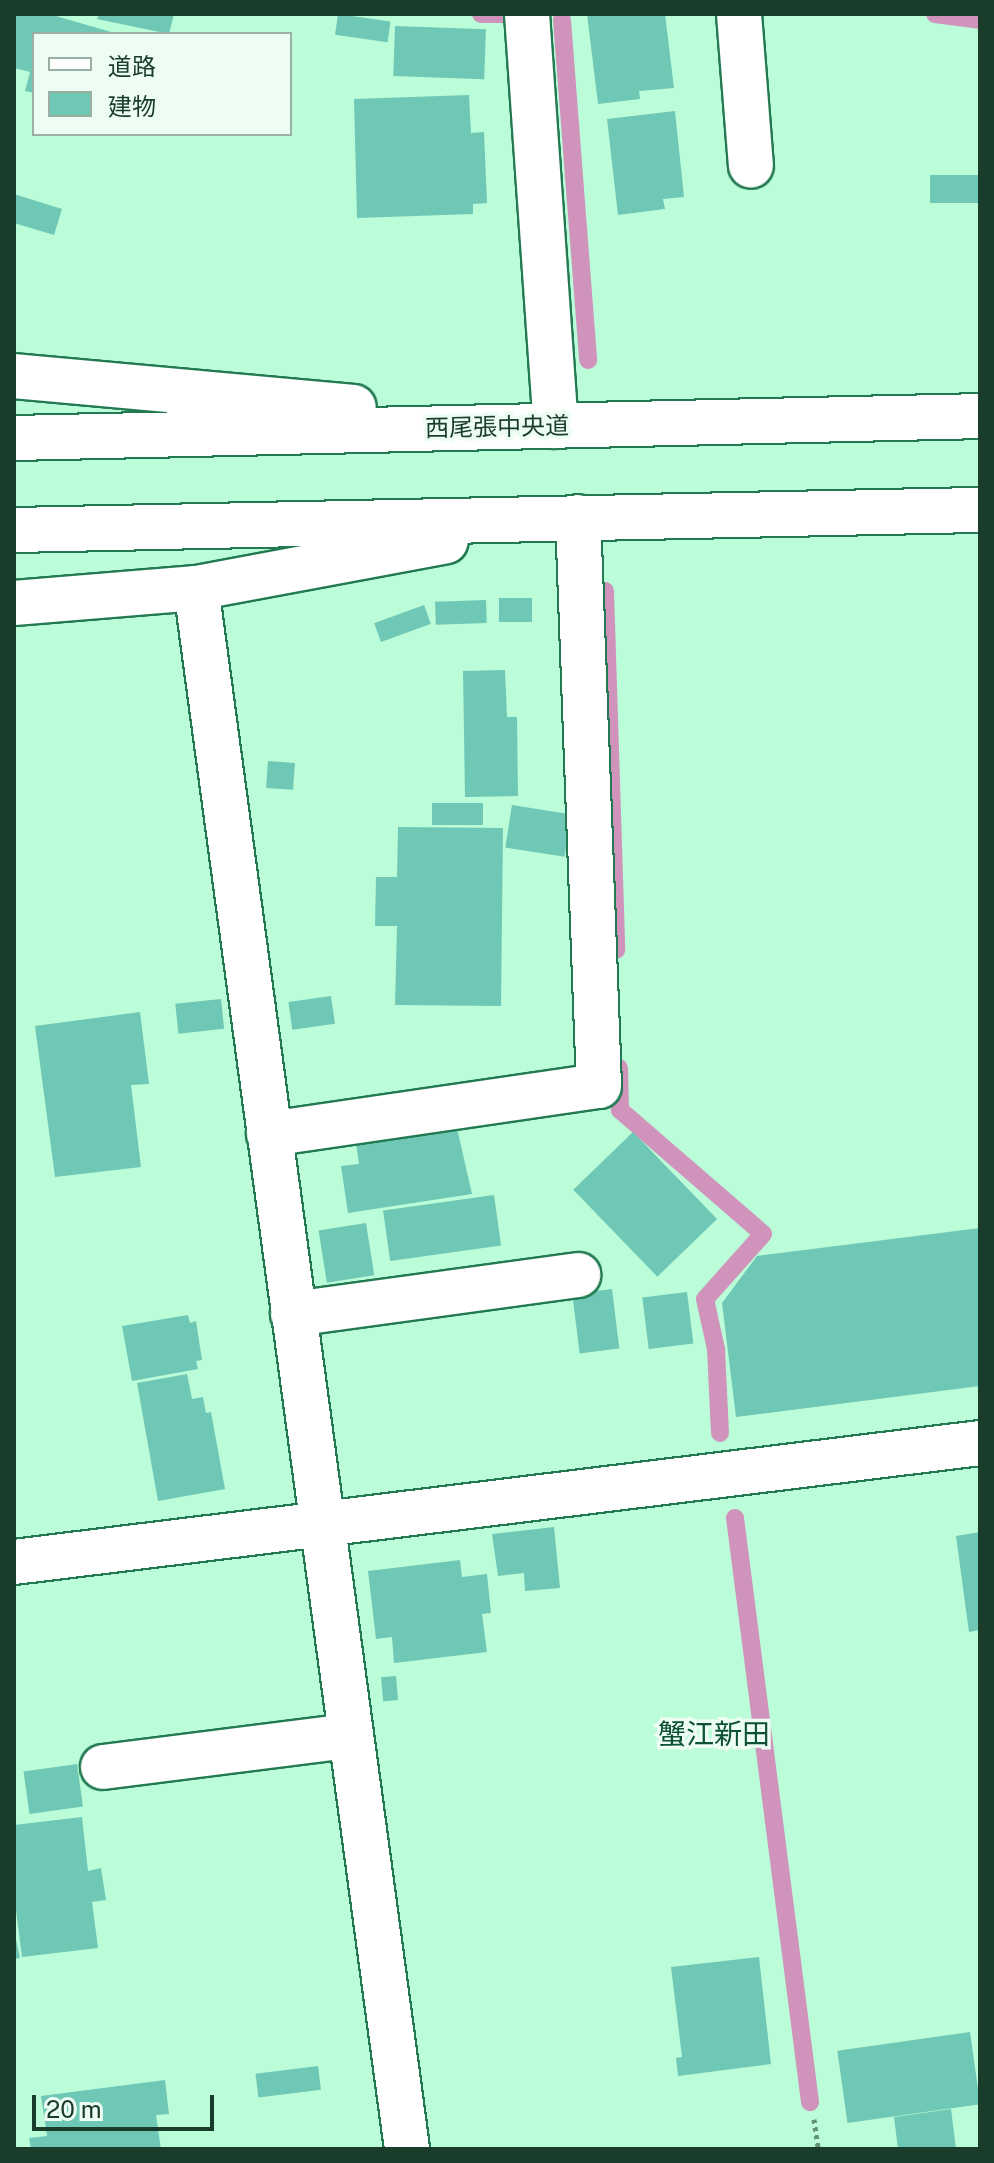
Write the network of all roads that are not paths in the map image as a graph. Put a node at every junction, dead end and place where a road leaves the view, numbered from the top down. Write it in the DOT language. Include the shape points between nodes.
graph roads {
  1 [pos="527,14"];
  2 [pos="739,14"];
  3 [pos="751,166"];
  4 [pos="14,376"];
  5 [pos="980,416"];
  6 [pos="556,426"];
  7 [pos="14,438"];
  8 [pos="980,510"];
  9 [pos="578,517"];
  10 [pos="14,530"];
  11 [pos="196,588"];
  12 [pos="14,603"];
  13 [pos="269,1134"];
  14 [pos="578,1275"];
  15 [pos="293,1314"];
  16 [pos="980,1443"];
  17 [pos="320,1525"];
  18 [pos="14,1562"];
  19 [pos="350,1736"];
  20 [pos="103,1767"];
  21 [pos="407,2149"];
  1 -- 6 [label="street"];
  2 -- 3 [label="street"];
  4 -- 6 [label="street"];
  5 -- 6 [label="street, 西尾張中央道"];
  6 -- 7 [label="street, 西尾張中央道"];
  8 -- 9 [label="street"];
  9 -- 10 [label="street"];
  9 -- 11 [label="street"];
  9 -- 13 [label="street" via="599,1086"];
  11 -- 12 [label="street"];
  11 -- 13 [label="street"];
  13 -- 15 [label="street"];
  14 -- 15 [label="street"];
  15 -- 17 [label="street"];
  16 -- 17 [label="street"];
  17 -- 18 [label="street"];
  17 -- 19 [label="street"];
  19 -- 20 [label="street"];
  19 -- 21 [label="street"];
}
